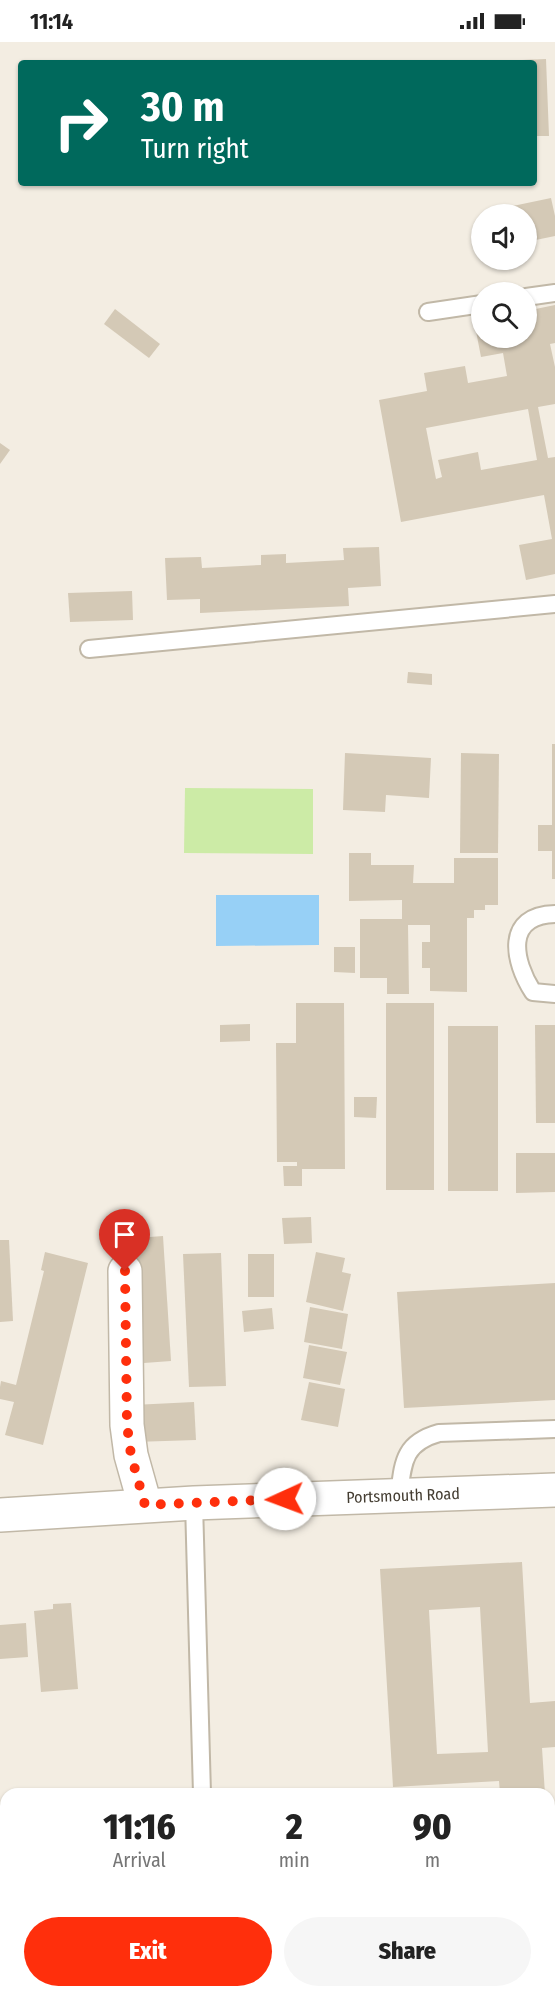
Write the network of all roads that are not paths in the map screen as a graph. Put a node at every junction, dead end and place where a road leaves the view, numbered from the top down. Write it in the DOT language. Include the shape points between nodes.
graph roads {
  1 [pos="555,293"];
  2 [pos="537,295"];
  3 [pos="471,306"];
  4 [pos="428,312"];
  5 [pos="555,604"];
  6 [pos="89,649"];
  7 [pos="555,914"];
  8 [pos="555,994"];
  9 [pos="125,1271"];
  10 [pos="555,1430"];
  11 [pos="399,1495"];
  12 [pos="554,1495"];
  13 [pos="194,1503"];
  14 [pos="145,1505"];
  15 [pos="0,1515"];
  16 [pos="202,1788"];
  1 -- 2 [label="lane"];
  3 -- 4 [label="lane"];
  5 -- 6 [label="lane"];
  7 -- 8 [label="lane" via="530,918 521,931 518,964 533,992"];
  9 -- 14 [label="street" via="127,1425"];
  10 -- 11 [label="lane" via="439,1433 425,1437 404,1460"];
  11 -- 12 [label="street, Portsmouth Road"];
  11 -- 13 [label="street, Portsmouth Road"];
  13 -- 14 [label="street, Portsmouth Road"];
  13 -- 16 [label="lane"];
  14 -- 15 [label="street, Portsmouth Road"];
}
